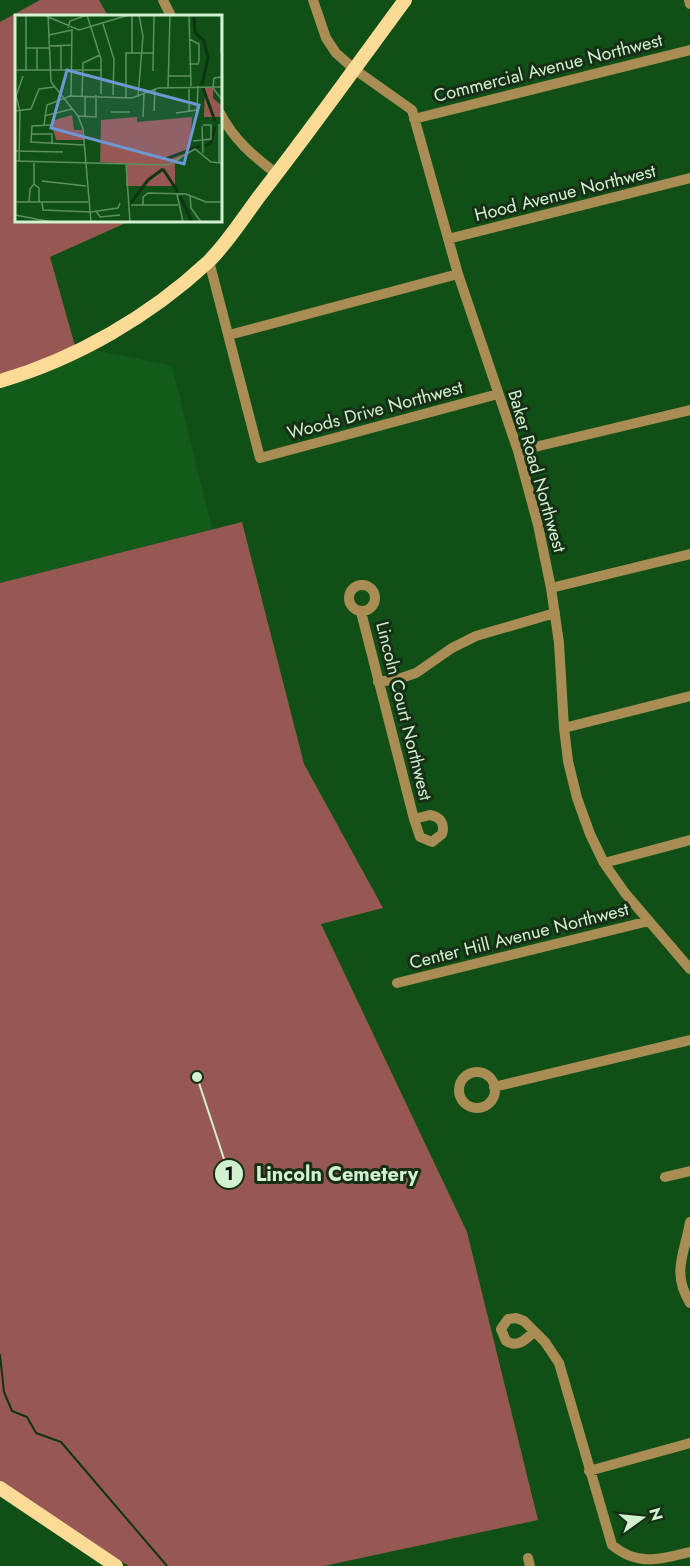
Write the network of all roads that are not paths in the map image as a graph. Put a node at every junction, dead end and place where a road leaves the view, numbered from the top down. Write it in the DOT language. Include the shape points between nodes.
graph roads {
  1 [pos="163,0"];
  2 [pos="313,0"];
  3 [pos="405,0"];
  4 [pos="170,15"];
  5 [pos="690,50"];
  6 [pos="354,69"];
  7 [pos="222,116"];
  8 [pos="414,119"];
  9 [pos="277,174"];
  10 [pos="690,178"];
  11 [pos="448,239"];
  12 [pos="209,261"];
  13 [pos="458,274"];
  14 [pos="228,334"];
  15 [pos="0,381"];
  16 [pos="498,394"];
  17 [pos="690,410"];
  18 [pos="518,451"];
  19 [pos="690,554"];
  20 [pos="551,588"];
  21 [pos="361,612"];
  22 [pos="555,613"];
  23 [pos="378,682"];
  24 [pos="690,696"];
  25 [pos="564,728"];
  26 [pos="414,819"];
  27 [pos="690,840"];
  28 [pos="604,863"];
  29 [pos="649,921"];
  30 [pos="690,969"];
  31 [pos="397,983"];
  32 [pos="690,1040"];
  33 [pos="494,1086"];
  34 [pos="690,1172"];
  35 [pos="665,1177"];
  36 [pos="690,1222"];
  37 [pos="690,1303"];
  38 [pos="534,1332"];
  39 [pos="690,1443"];
  40 [pos="589,1471"];
  41 [pos="0,1488"];
  42 [pos="690,1552"];
  43 [pos="116,1566"];
  1 -- 4 [label="street"];
  2 -- 6 [label="street, Baker Road Northwest" via="326,38"];
  3 -- 6 [label="main road"];
  5 -- 8 [label="street, Commercial Avenue Northwest"];
  6 -- 8 [label="street, Baker Road Northwest" via="412,110"];
  6 -- 9 [label="main road"];
  7 -- 9 [label="street" via="245,149"];
  8 -- 11 [label="street, Baker Road Northwest"];
  9 -- 12 [label="main road"];
  10 -- 11 [label="street, Hood Avenue Northwest"];
  11 -- 13 [label="street, Baker Road Northwest"];
  12 -- 14 [label="street"];
  12 -- 15 [label="main road" via="115,331 53,362"];
  13 -- 14 [label="street"];
  13 -- 16 [label="street, Baker Road Northwest"];
  14 -- 16 [label="street, Woods Drive Northwest" via="260,458"];
  16 -- 18 [label="street, Baker Road Northwest"];
  17 -- 18 [label="street"];
  18 -- 20 [label="street, Baker Road Northwest"];
  19 -- 20 [label="street"];
  20 -- 22 [label="street, Baker Road Northwest"];
  21 -- 23 [label="street, Lincoln Court Northwest"];
  22 -- 23 [label="street" via="476,636 416,673"];
  22 -- 25 [label="street, Baker Road Northwest"];
  23 -- 26 [label="street, Lincoln Court Northwest"];
  24 -- 25 [label="street"];
  25 -- 28 [label="street, Baker Road Northwest" via="577,798"];
  27 -- 28 [label="street"];
  28 -- 29 [label="street, Baker Road Northwest"];
  29 -- 30 [label="street, Baker Road Northwest"];
  29 -- 31 [label="street, Center Hill Avenue Northwest"];
  32 -- 33 [label="street"];
  34 -- 35 [label="street"];
  36 -- 37 [label="street" via="680,1271"];
  38 -- 40 [label="street" via="559,1363"];
  39 -- 40 [label="street"];
  40 -- 42 [label="street" via="612,1545 622,1557 650,1563"];
  41 -- 43 [label="main road"];
}
